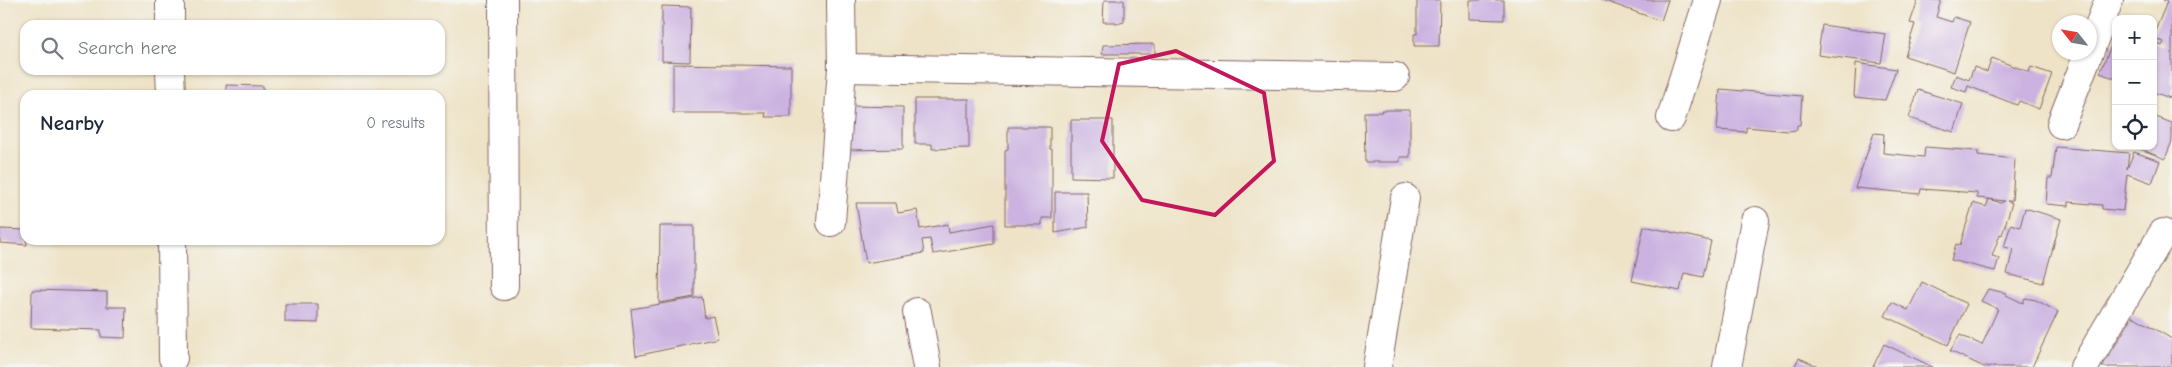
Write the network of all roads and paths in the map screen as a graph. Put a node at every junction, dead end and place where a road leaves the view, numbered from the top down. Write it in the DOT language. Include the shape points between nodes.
graph roads {
  1 [pos="170,0"];
  2 [pos="503,0"];
  3 [pos="841,0"];
  4 [pos="1708,0"];
  5 [pos="2109,0"];
  6 [pos="170,20"];
  7 [pos="2097,31"];
  8 [pos="2086,60"];
  9 [pos="842,68"];
  10 [pos="170,75"];
  11 [pos="1395,78"];
  12 [pos="170,90"];
  13 [pos="1671,118"];
  14 [pos="2061,124"];
  15 [pos="1406,198"];
  16 [pos="1755,221"];
  17 [pos="831,222"];
  18 [pos="2163,234"];
  19 [pos="172,245"];
  20 [pos="504,286"];
  21 [pos="917,312"];
  22 [pos="173,358"];
  23 [pos="927,367"];
  24 [pos="1377,367"];
  25 [pos="1727,367"];
  26 [pos="2084,367"];
  1 -- 6 [label="street"];
  2 -- 20 [label="street"];
  3 -- 9 [label="street"];
  4 -- 13 [label="street"];
  5 -- 7 [label="street"];
  8 -- 14 [label="street"];
  9 -- 11 [label="street"];
  9 -- 17 [label="street"];
  10 -- 12 [label="street"];
  15 -- 24 [label="street"];
  16 -- 25 [label="street"];
  18 -- 26 [label="street"];
  19 -- 22 [label="street"];
  21 -- 23 [label="street"];
}
